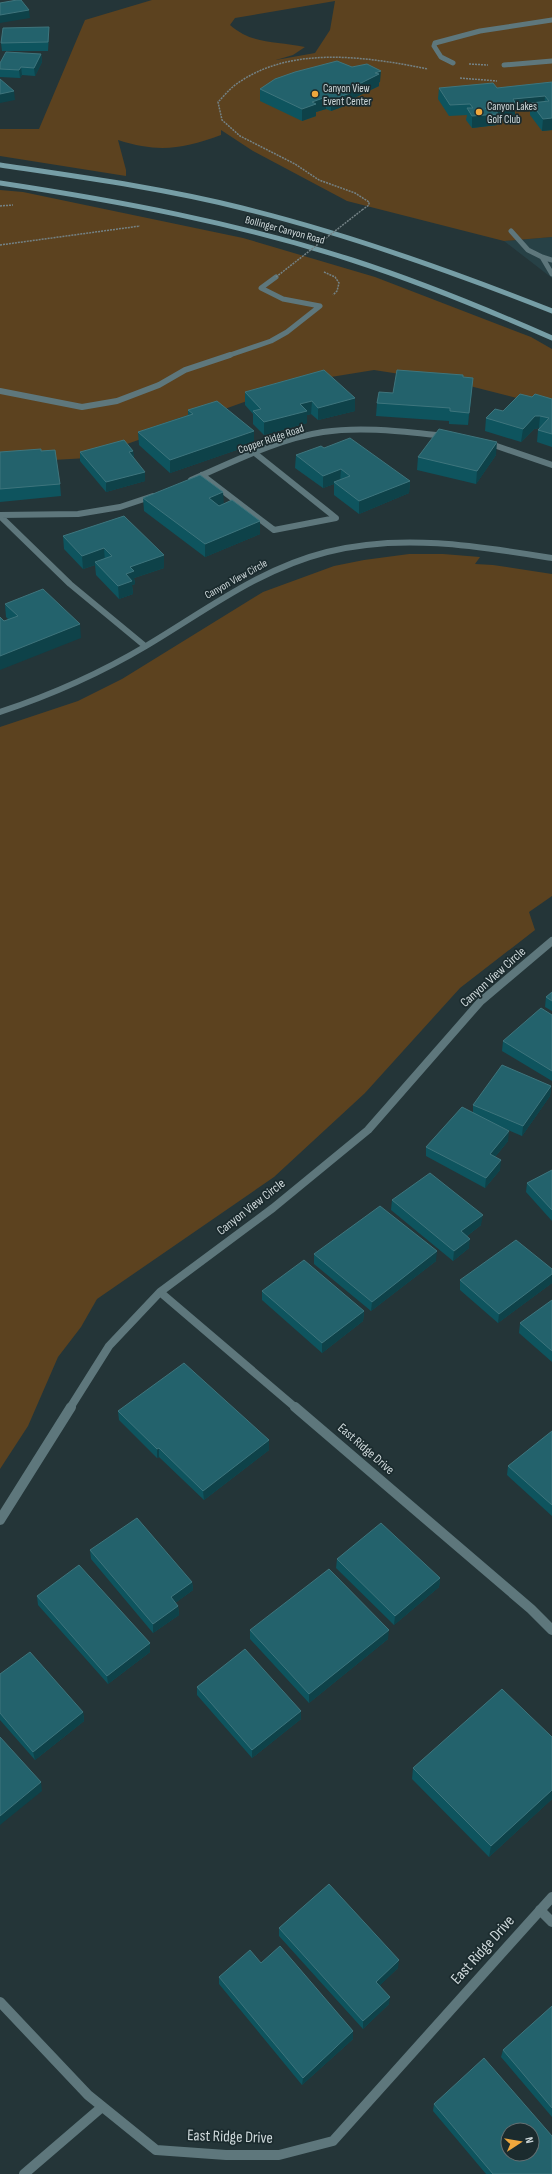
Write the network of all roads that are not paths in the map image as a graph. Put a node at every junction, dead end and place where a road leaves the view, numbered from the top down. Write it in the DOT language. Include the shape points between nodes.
graph roads {
  1 [pos="552,20"];
  2 [pos="552,61"];
  3 [pos="453,63"];
  4 [pos="504,65"];
  5 [pos="0,165"];
  6 [pos="0,183"];
  7 [pos="511,231"];
  8 [pos="542,257"];
  9 [pos="552,260"];
  10 [pos="552,274"];
  11 [pos="276,277"];
  12 [pos="552,311"];
  13 [pos="552,338"];
  14 [pos="0,391"];
  15 [pos="456,438"];
  16 [pos="484,442"];
  17 [pos="256,454"];
  18 [pos="552,465"];
  19 [pos="202,475"];
  20 [pos="183,484"];
  21 [pos="157,494"];
  22 [pos="0,516"];
  23 [pos="552,558"];
  24 [pos="145,646"];
  25 [pos="0,712"];
  26 [pos="552,941"];
  27 [pos="160,1292"];
  28 [pos="0,1520"];
  29 [pos="552,1630"];
  30 [pos="552,1897"];
  31 [pos="540,1910"];
  32 [pos="552,1922"];
  33 [pos="0,2002"];
  34 [pos="102,2107"];
  35 [pos="24,2174"];
  1 -- 3 [label="street" via="480,31 435,43 437,53"];
  2 -- 4 [label="street"];
  5 -- 12 [label="main road, Bollinger Canyon Road" via="175,193 273,216 372,244 440,267"];
  6 -- 13 [label="main road, Bollinger Canyon Road" via="117,201 262,233 395,274"];
  7 -- 8 [label="street" via="528,250"];
  8 -- 9 [label="street"];
  8 -- 10 [label="street"];
  11 -- 14 [label="street" via="260,288 283,299 320,306 271,341 185,370 160,384 117,401 82,407"];
  15 -- 17 [label="street, Copper Ridge Road" via="380,430 343,430 305,436"];
  16 -- 18 [label="street"];
  17 -- 19 [label="street, Copper Ridge Road"];
  17 -- 19 [label="street" via="336,518 274,530"];
  19 -- 20 [label="street, Copper Ridge Road"];
  21 -- 22 [label="street" via="120,507 78,514"];
  22 -- 24 [label="street" via="42,560 97,609"];
  23 -- 24 [label="street, Canyon View Circle" via="476,545 426,541 336,550 296,562 257,578"];
  24 -- 25 [label="street, Canyon View Circle" via="105,670 41,699"];
  26 -- 27 [label="street, Canyon View Circle" via="480,1002 368,1130 273,1208"];
  27 -- 28 [label="street, Canyon View Circle" via="109,1346"];
  27 -- 29 [label="street, East Ridge Drive" via="525,1604"];
  30 -- 31 [label="street, East Ridge Drive"];
  31 -- 32 [label="street"];
  31 -- 34 [label="street, East Ridge Drive" via="333,2141 279,2155 226,2155 156,2150"];
  33 -- 34 [label="street, East Ridge Drive" via="88,2096"];
  34 -- 35 [label="street"];
}
